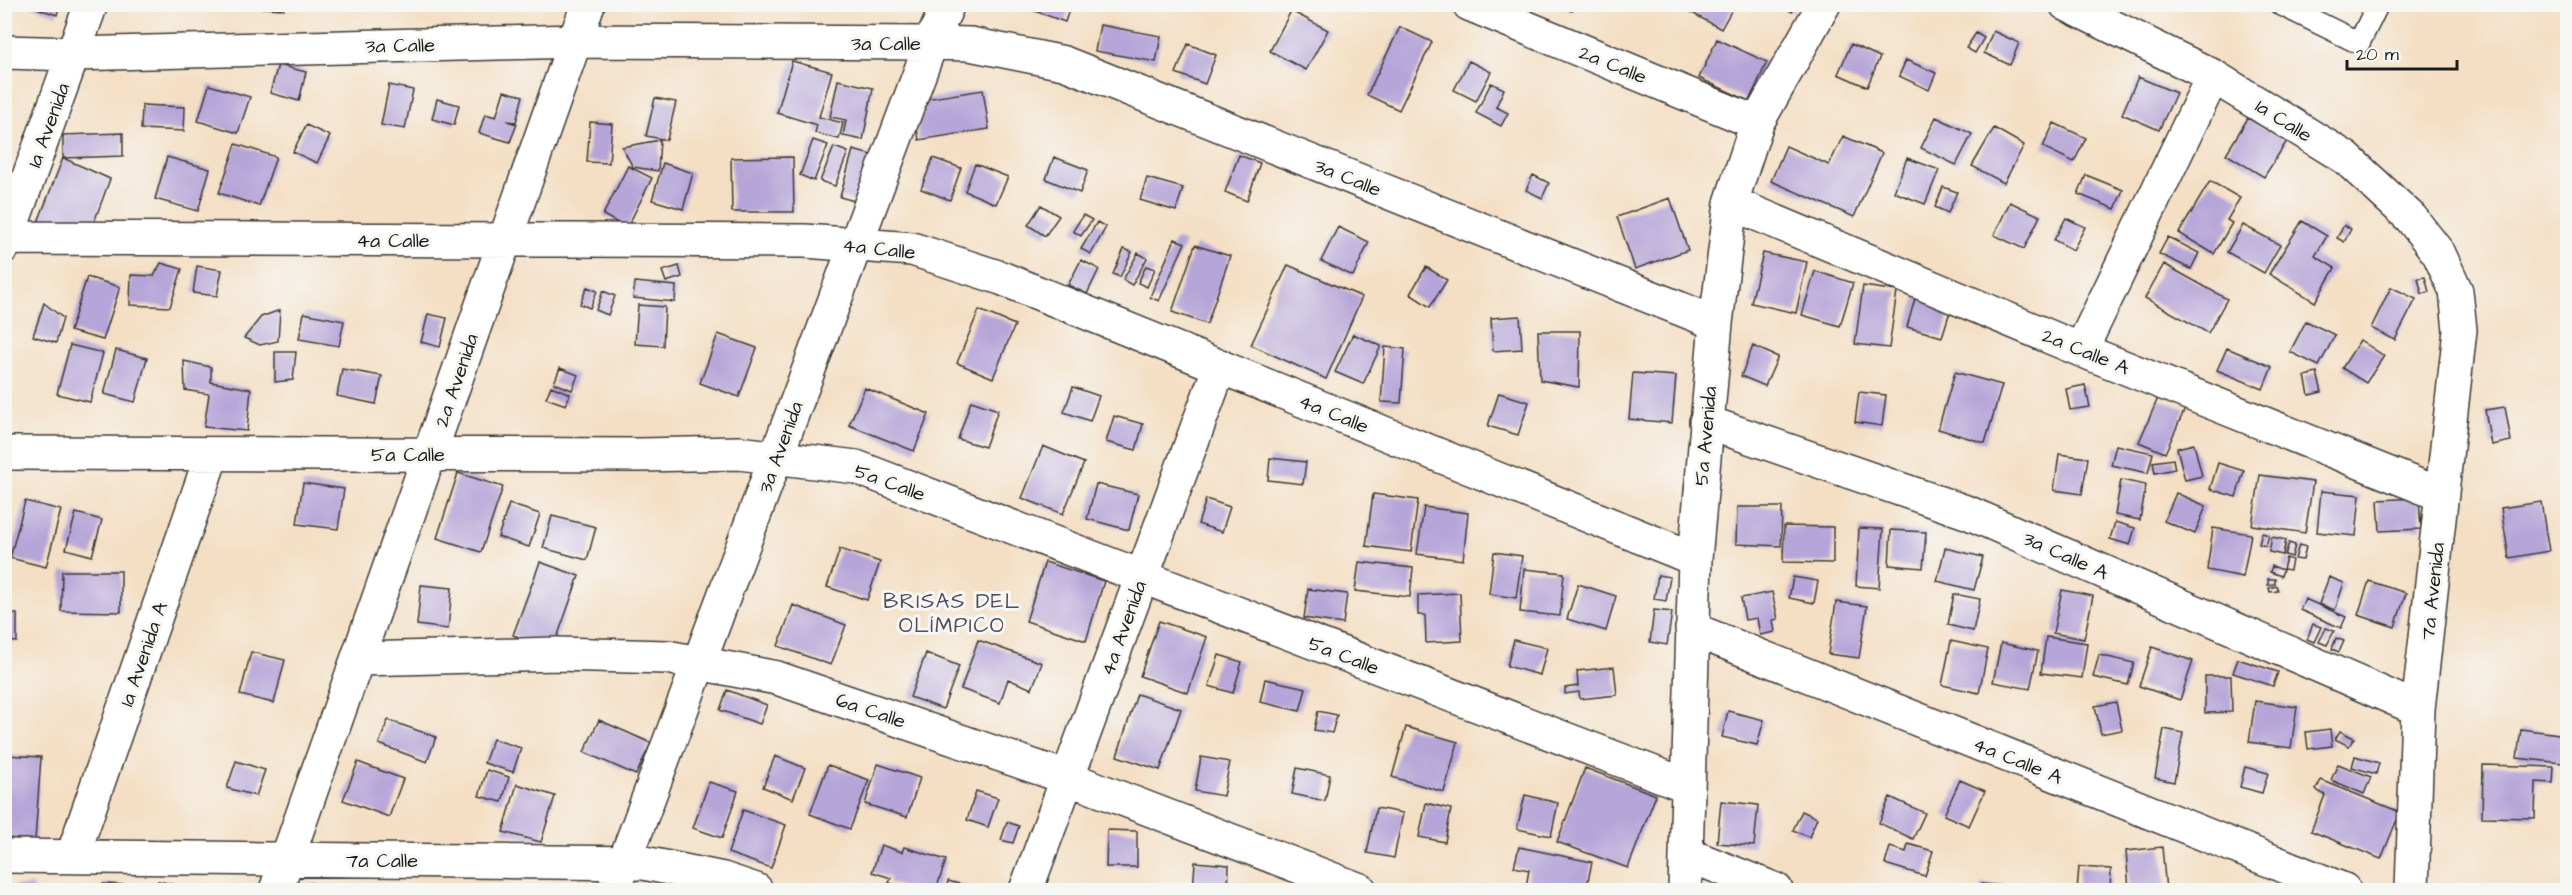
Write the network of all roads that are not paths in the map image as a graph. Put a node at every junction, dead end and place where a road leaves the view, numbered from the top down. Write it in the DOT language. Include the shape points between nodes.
graph roads {
  1 [pos="91,4"];
  2 [pos="588,4"];
  3 [pos="948,4"];
  4 [pos="1469,4"];
  5 [pos="1824,4"];
  6 [pos="2066,4"];
  7 [pos="2280,4"];
  8 [pos="2378,4"];
  9 [pos="575,41"];
  10 [pos="931,43"];
  11 [pos="4,52"];
  12 [pos="74,54"];
  13 [pos="2213,76"];
  14 [pos="1757,123"];
  15 [pos="1731,203"];
  16 [pos="505,240"];
  17 [pos="5,241"];
  18 [pos="856,245"];
  19 [pos="2456,291"];
  20 [pos="1716,323"];
  21 [pos="2081,350"];
  22 [pos="1220,366"];
  23 [pos="1706,422"];
  24 [pos="4,453"];
  25 [pos="212,454"];
  26 [pos="430,454"];
  27 [pos="776,457"];
  28 [pos="2442,495"];
  29 [pos="1695,559"];
  30 [pos="1142,577"];
  31 [pos="1692,629"];
  32 [pos="357,659"];
  33 [pos="699,663"];
  34 [pos="2418,710"];
  35 [pos="1068,778"];
  36 [pos="1688,786"];
  37 [pos="1686,854"];
  38 [pos="4,855"];
  39 [pos="73,855"];
  40 [pos="287,860"];
  41 [pos="620,877"];
  42 [pos="276,891"];
  43 [pos="756,891"];
  44 [pos="1026,891"];
  45 [pos="1360,891"];
  46 [pos="1685,891"];
  47 [pos="1776,891"];
  48 [pos="2344,891"];
  49 [pos="2412,891"];
  1 -- 12 [label="street, 1a Avenida"];
  2 -- 9 [label="street, 2a Avenida"];
  3 -- 10 [label="street, 3a Avenida"];
  4 -- 14 [label="street, 2a Calle"];
  5 -- 14 [label="street, 5a Avenida"];
  6 -- 13 [label="street, 1a Calle"];
  7 -- 8 [label="lane" via="2359,43"];
  9 -- 10 [label="street, 3a Calle"];
  9 -- 12 [label="street, 3a Calle"];
  9 -- 16 [label="street, 2a Avenida"];
  10 -- 18 [label="street, 3a Avenida"];
  10 -- 20 [label="street, 3a Calle" via="970,44 1064,63"];
  11 -- 12 [label="street, 3a Calle"];
  12 -- 17 [label="street, 1a Avenida"];
  13 -- 19 [label="street, 1a Calle" via="2346,158 2411,218 2439,254"];
  13 -- 21 [label="street"];
  14 -- 15 [label="street, 5a Avenida"];
  15 -- 20 [label="street, 5a Avenida"];
  15 -- 21 [label="street, 2a Calle A"];
  16 -- 17 [label="street, 4a Calle"];
  16 -- 18 [label="street, 4a Calle" via="805,241"];
  16 -- 26 [label="street, 2a Avenida"];
  18 -- 22 [label="street, 4a Calle" via="912,249 1001,278"];
  18 -- 27 [label="street, 3a Avenida"];
  19 -- 28 [label="street, 7a Avenida" via="2460,330"];
  20 -- 23 [label="street, 5a Avenida"];
  21 -- 28 [label="street, 2a Calle A"];
  22 -- 29 [label="street, 4a Calle"];
  22 -- 30 [label="street, 4a Avenida"];
  23 -- 29 [label="street, 5a Avenida"];
  23 -- 34 [label="street, 3a Calle A" via="1969,513"];
  24 -- 25 [label="street, 5a Calle"];
  25 -- 26 [label="street, 5a Calle"];
  25 -- 39 [label="street, 1a Avenida A"];
  26 -- 27 [label="street, 5a Calle" via="739,453"];
  26 -- 32 [label="street, 2a Avenida"];
  27 -- 30 [label="street, 5a Calle" via="856,467"];
  27 -- 33 [label="street, 3a Avenida"];
  28 -- 34 [label="street, 7a Avenida"];
  29 -- 31 [label="street, 5a Avenida"];
  30 -- 35 [label="street, 4a Avenida"];
  30 -- 36 [label="street, 5a Calle"];
  31 -- 36 [label="street, 5a Avenida"];
  31 -- 48 [label="street, 4a Calle A"];
  32 -- 33 [label="street, 6a Calle" via="557,654 667,657"];
  32 -- 40 [label="street, 2a Avenida"];
  33 -- 35 [label="street, 6a Calle" via="777,678"];
  33 -- 41 [label="street, 3a Avenida"];
  34 -- 49 [label="street, 7a Avenida"];
  35 -- 44 [label="street, 4a Avenida"];
  35 -- 45 [label="street, 6a Calle"];
  36 -- 37 [label="street, 5a Avenida"];
  37 -- 46 [label="street, 5a Avenida"];
  37 -- 47 [label="street"];
  38 -- 39 [label="street, 7a Calle"];
  39 -- 40 [label="street, 7a Calle"];
  40 -- 41 [label="street, 7a Calle"];
  40 -- 42 [label="street, 2a Avenida"];
  41 -- 43 [label="street, 7a Calle" via="644,863 723,879"];
}
